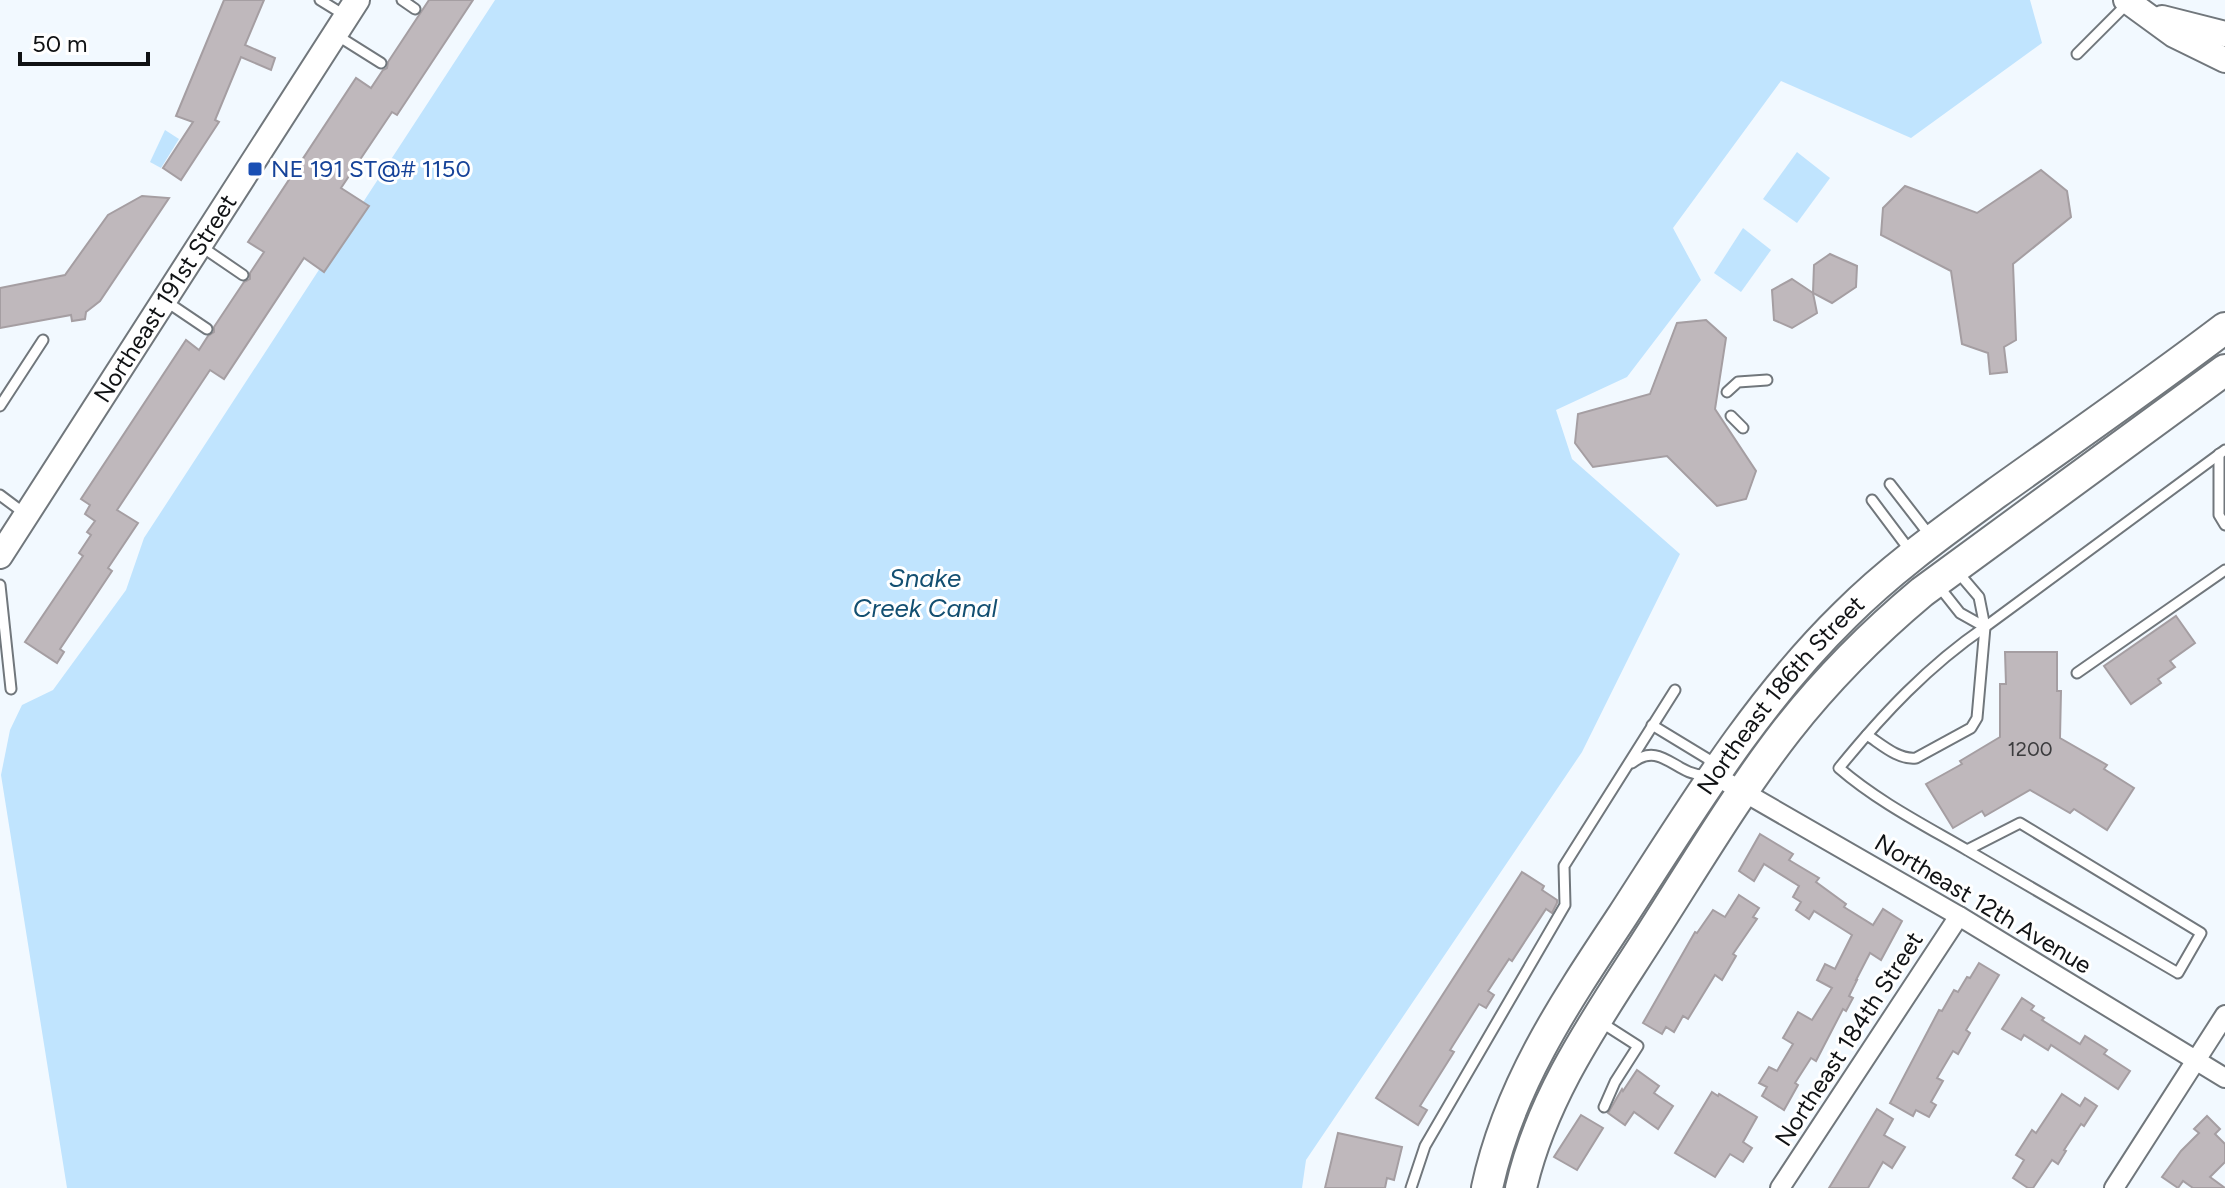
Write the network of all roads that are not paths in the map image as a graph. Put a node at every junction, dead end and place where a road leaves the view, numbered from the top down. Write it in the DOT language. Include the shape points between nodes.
graph roads {
  1 [pos="320,0"];
  2 [pos="402,0"];
  3 [pos="2134,5"];
  4 [pos="415,9"];
  5 [pos="346,17"];
  6 [pos="2225,34"];
  7 [pos="2077,54"];
  8 [pos="2225,60"];
  9 [pos="381,63"];
  10 [pos="199,245"];
  11 [pos="243,275"];
  12 [pos="164,300"];
  13 [pos="2225,328"];
  14 [pos="207,329"];
  15 [pos="43,340"];
  16 [pos="2225,370"];
  17 [pos="1767,380"];
  18 [pos="1727,392"];
  19 [pos="0,406"];
  20 [pos="1731,416"];
  21 [pos="1743,428"];
  22 [pos="2222,452"];
  23 [pos="1890,484"];
  24 [pos="0,495"];
  25 [pos="1872,500"];
  26 [pos="27,515"];
  27 [pos="2225,525"];
  28 [pos="1923,548"];
  29 [pos="0,556"];
  30 [pos="2225,570"];
  31 [pos="1945,574"];
  32 [pos="0,585"];
  33 [pos="1985,631"];
  34 [pos="2077,673"];
  35 [pos="11,689"];
  36 [pos="1675,690"];
  37 [pos="1652,725"];
  38 [pos="1867,735"];
  39 [pos="1623,770"];
  40 [pos="1714,775"];
  41 [pos="1744,791"];
  42 [pos="1967,850"];
  43 [pos="1959,916"];
  44 [pos="2225,1015"];
  45 [pos="1596,1019"];
  46 [pos="2197,1060"];
  47 [pos="2225,1078"];
  48 [pos="1604,1107"];
  49 [pos="1411,1188"];
  50 [pos="1487,1188"];
  51 [pos="1521,1188"];
  52 [pos="1780,1188"];
  53 [pos="2114,1188"];
  1 -- 5 [label="lane"];
  2 -- 4 [label="lane"];
  3 -- 6 [label="street"];
  3 -- 7 [label="lane"];
  3 -- 8 [label="street" via="2174,35"];
  5 -- 9 [label="lane"];
  5 -- 10 [label="street, Northeast 191st Street"];
  10 -- 11 [label="lane"];
  10 -- 12 [label="street, Northeast 191st Street"];
  12 -- 14 [label="lane"];
  12 -- 26 [label="street, Northeast 191st Street"];
  13 -- 28 [label="main road, Northeast 186th Street"];
  15 -- 19 [label="lane"];
  16 -- 31 [label="main road, Northeast 186th Street"];
  17 -- 18 [label="lane" via="1738,382"];
  20 -- 21 [label="lane"];
  22 -- 27 [label="lane" via="2219,515"];
  22 -- 33 [label="lane"];
  23 -- 28 [label="lane" via="1922,524"];
  24 -- 26 [label="lane"];
  25 -- 28 [label="lane"];
  26 -- 29 [label="street, Northeast 191st Street"];
  28 -- 31 [label="main road"];
  28 -- 40 [label="main road, Northeast 186th Street" via="1808,652"];
  30 -- 34 [label="lane"];
  31 -- 33 [label="lane" via="1960,613"];
  31 -- 33 [label="lane" via="1979,597"];
  31 -- 41 [label="main road, Northeast 186th Street" via="1831,678"];
  32 -- 35 [label="lane"];
  33 -- 38 [label="lane" via="1952,649"];
  33 -- 38 [label="lane" via="1980,699 1971,728 1908,759"];
  36 -- 37 [label="lane"];
  37 -- 39 [label="lane"];
  37 -- 40 [label="lane" via="1708,759"];
  38 -- 42 [label="lane" via="1839,768"];
  39 -- 40 [label="lane" via="1641,756 1655,754 1695,775"];
  39 -- 49 [label="lane" via="1564,866 1565,905 1425,1146"];
  40 -- 41 [label="street, Northeast 12th Avenue"];
  40 -- 50 [label="main road, Northeast 186th Street" via="1542,1042 1513,1101"];
  41 -- 43 [label="street, Northeast 12th Avenue"];
  41 -- 45 [label="main road, Northeast 186th Street"];
  42 -- 42 [label="lane" via="2178,973 2201,933 2020,823"];
  43 -- 46 [label="street, Northeast 12th Avenue"];
  43 -- 52 [label="street, Northeast 184th Street"];
  44 -- 46 [label="street"];
  45 -- 48 [label="lane" via="1638,1046"];
  45 -- 51 [label="main road, Northeast 186th Street" via="1556,1089"];
  46 -- 47 [label="street, Northeast 12th Avenue"];
  46 -- 53 [label="street"];
}
